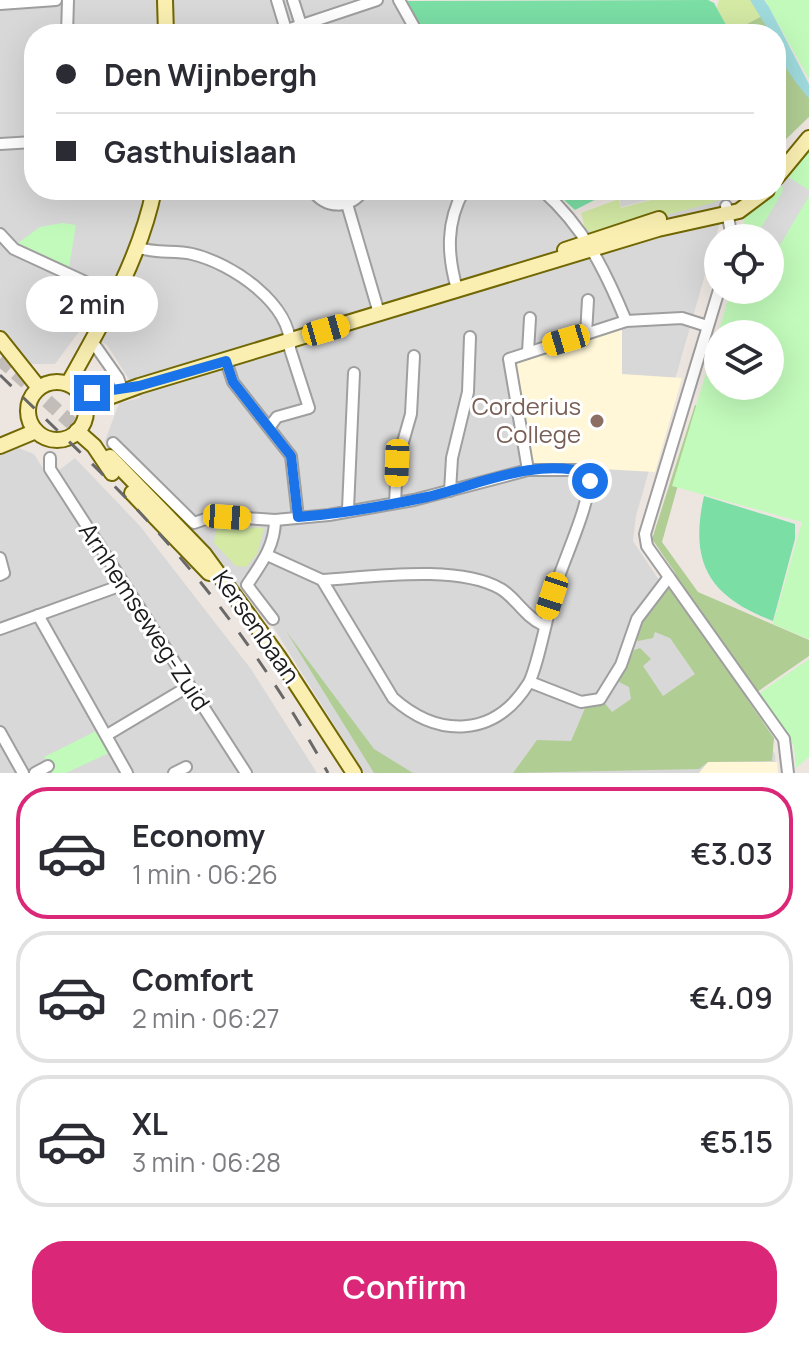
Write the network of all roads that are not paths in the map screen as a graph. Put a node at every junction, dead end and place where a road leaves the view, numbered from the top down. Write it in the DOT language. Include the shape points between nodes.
graph roads {
  1 [pos="56,0"];
  2 [pos="68,0"];
  3 [pos="165,0"];
  4 [pos="277,0"];
  5 [pos="293,0"];
  6 [pos="377,0"];
  7 [pos="399,0"];
  8 [pos="0,4"];
  9 [pos="67,24"];
  10 [pos="166,24"];
  11 [pos="284,24"];
  12 [pos="301,24"];
  13 [pos="304,24"];
  14 [pos="412,24"];
  15 [pos="809,127"];
  16 [pos="809,138"];
  17 [pos="24,143"];
  18 [pos="0,144"];
  19 [pos="786,153"];
  20 [pos="786,166"];
  21 [pos="151,200"];
  22 [pos="323,200"];
  23 [pos="352,200"];
  24 [pos="460,200"];
  25 [pos="553,200"];
  26 [pos="742,200"];
  27 [pos="757,200"];
  28 [pos="347,204"];
  29 [pos="727,210"];
  30 [pos="730,224"];
  31 [pos="0,234"];
  32 [pos="590,245"];
  33 [pos="137,247"];
  34 [pos="457,289"];
  35 [pos="116,296"];
  36 [pos="588,300"];
  37 [pos="379,313"];
  38 [pos="530,318"];
  39 [pos="626,321"];
  40 [pos="704,325"];
  41 [pos="586,334"];
  42 [pos="704,336"];
  43 [pos="470,337"];
  44 [pos="0,339"];
  45 [pos="92,341"];
  46 [pos="290,341"];
  47 [pos="528,352"];
  48 [pos="414,356"];
  49 [pos="226,361"];
  50 [pos="354,373"];
  51 [pos="68,384"];
  52 [pos="39,388"];
  53 [pos="123,390"];
  54 [pos="83,401"];
  55 [pos="32,424"];
  56 [pos="271,425"];
  57 [pos="77,431"];
  58 [pos="0,439"];
  59 [pos="0,446"];
  60 [pos="112,450"];
  61 [pos="50,458"];
  62 [pos="528,470"];
  63 [pos="450,491"];
  64 [pos="395,503"];
  65 [pos="348,509"];
  66 [pos="298,517"];
  67 [pos="275,520"];
  68 [pos="267,555"];
  69 [pos="0,558"];
  70 [pos="0,575"];
  71 [pos="669,577"];
  72 [pos="322,580"];
  73 [pos="122,585"];
  74 [pos="246,610"];
  75 [pos="38,615"];
  76 [pos="273,619"];
  77 [pos="543,625"];
  78 [pos="0,629"];
  79 [pos="530,682"];
  80 [pos="189,686"];
  81 [pos="0,732"];
  82 [pos="107,735"];
  83 [pos="48,766"];
  84 [pos="186,767"];
  85 [pos="23,773"];
  86 [pos="35,773"];
  87 [pos="127,773"];
  88 [pos="174,773"];
  89 [pos="246,773"];
  90 [pos="354,773"];
  91 [pos="788,773"];
  1 -- 8 [label="street"];
  2 -- 9 [label="street"];
  3 -- 10 [label="main road"];
  4 -- 11 [label="street"];
  5 -- 12 [label="street"];
  6 -- 13 [label="street"];
  7 -- 14 [label="street"];
  15 -- 19 [label="main road"];
  16 -- 20 [label="main road"];
  17 -- 18 [label="street"];
  21 -- 33 [label="main road"];
  22 -- 28 [label="street"];
  23 -- 28 [label="street"];
  24 -- 34 [label="street" via="448,249"];
  25 -- 32 [label="street"];
  26 -- 29 [label="main road"];
  27 -- 29 [label="main road"];
  28 -- 37 [label="street"];
  29 -- 30 [label="street"];
  29 -- 32 [label="main road"];
  31 -- 35 [label="street" via="14,249"];
  32 -- 34 [label="main road"];
  32 -- 39 [label="street"];
  33 -- 35 [label="main road"];
  33 -- 46 [label="street" via="194,254 233,270 269,300"];
  34 -- 37 [label="main road"];
  35 -- 45 [label="main road"];
  36 -- 41 [label="street"];
  37 -- 46 [label="main road"];
  38 -- 47 [label="street"];
  39 -- 40 [label="street" via="682,318"];
  39 -- 41 [label="street"];
  41 -- 47 [label="street"];
  42 -- 71 [label="street" via="645,534 647,546"];
  43 -- 63 [label="street" via="468,392"];
  44 -- 52 [label="main road"];
  45 -- 51 [label="main road"];
  45 -- 53 [label="street"];
  46 -- 49 [label="main road"];
  46 -- 56 [label="street" via="309,408 277,417"];
  47 -- 62 [label="street" via="509,359 508,368 521,413"];
  48 -- 64 [label="street"];
  49 -- 53 [label="main road"];
  49 -- 56 [label="street" via="233,382"];
  50 -- 65 [label="street"];
  51 -- 52 [label="main road"];
  51 -- 54 [label="main road"];
  52 -- 55 [label="main road" via="29,403"];
  53 -- 54 [label="main road"];
  54 -- 57 [label="main road" via="84,420"];
  55 -- 57 [label="main road" via="59,439"];
  55 -- 58 [label="main road"];
  55 -- 59 [label="main road"];
  56 -- 66 [label="street" via="291,456"];
  57 -- 74 [label="main road"];
  60 -- 67 [label="street" via="194,523 214,516"];
  60 -- 74 [label="main road, Kersenbaan"];
  61 -- 73 [label="street, Arnhemseweg-Zuid" via="50,469"];
  62 -- 63 [label="street"];
  62 -- 77 [label="street" via="590,474"];
  63 -- 64 [label="street"];
  64 -- 65 [label="street"];
  65 -- 66 [label="street"];
  66 -- 67 [label="street"];
  67 -- 68 [label="street"];
  68 -- 72 [label="street"];
  68 -- 76 [label="street" via="247,585"];
  69 -- 70 [label="street"];
  71 -- 79 [label="street" via="637,619 621,665 600,699 581,702"];
  71 -- 91 [label="street" via="784,739"];
  72 -- 77 [label="street" via="469,576 503,590 528,618"];
  72 -- 79 [label="street" via="393,698 406,710 439,726 465,727 507,711"];
  73 -- 75 [label="street"];
  73 -- 80 [label="street, Arnhemseweg-Zuid"];
  74 -- 90 [label="main road, Kersenbaan"];
  75 -- 78 [label="street"];
  75 -- 82 [label="street"];
  77 -- 79 [label="street"];
  80 -- 82 [label="street"];
  80 -- 89 [label="street, Arnhemseweg-Zuid"];
  81 -- 85 [label="street"];
  82 -- 87 [label="street"];
  83 -- 86 [label="street"];
  84 -- 88 [label="street"];
}
